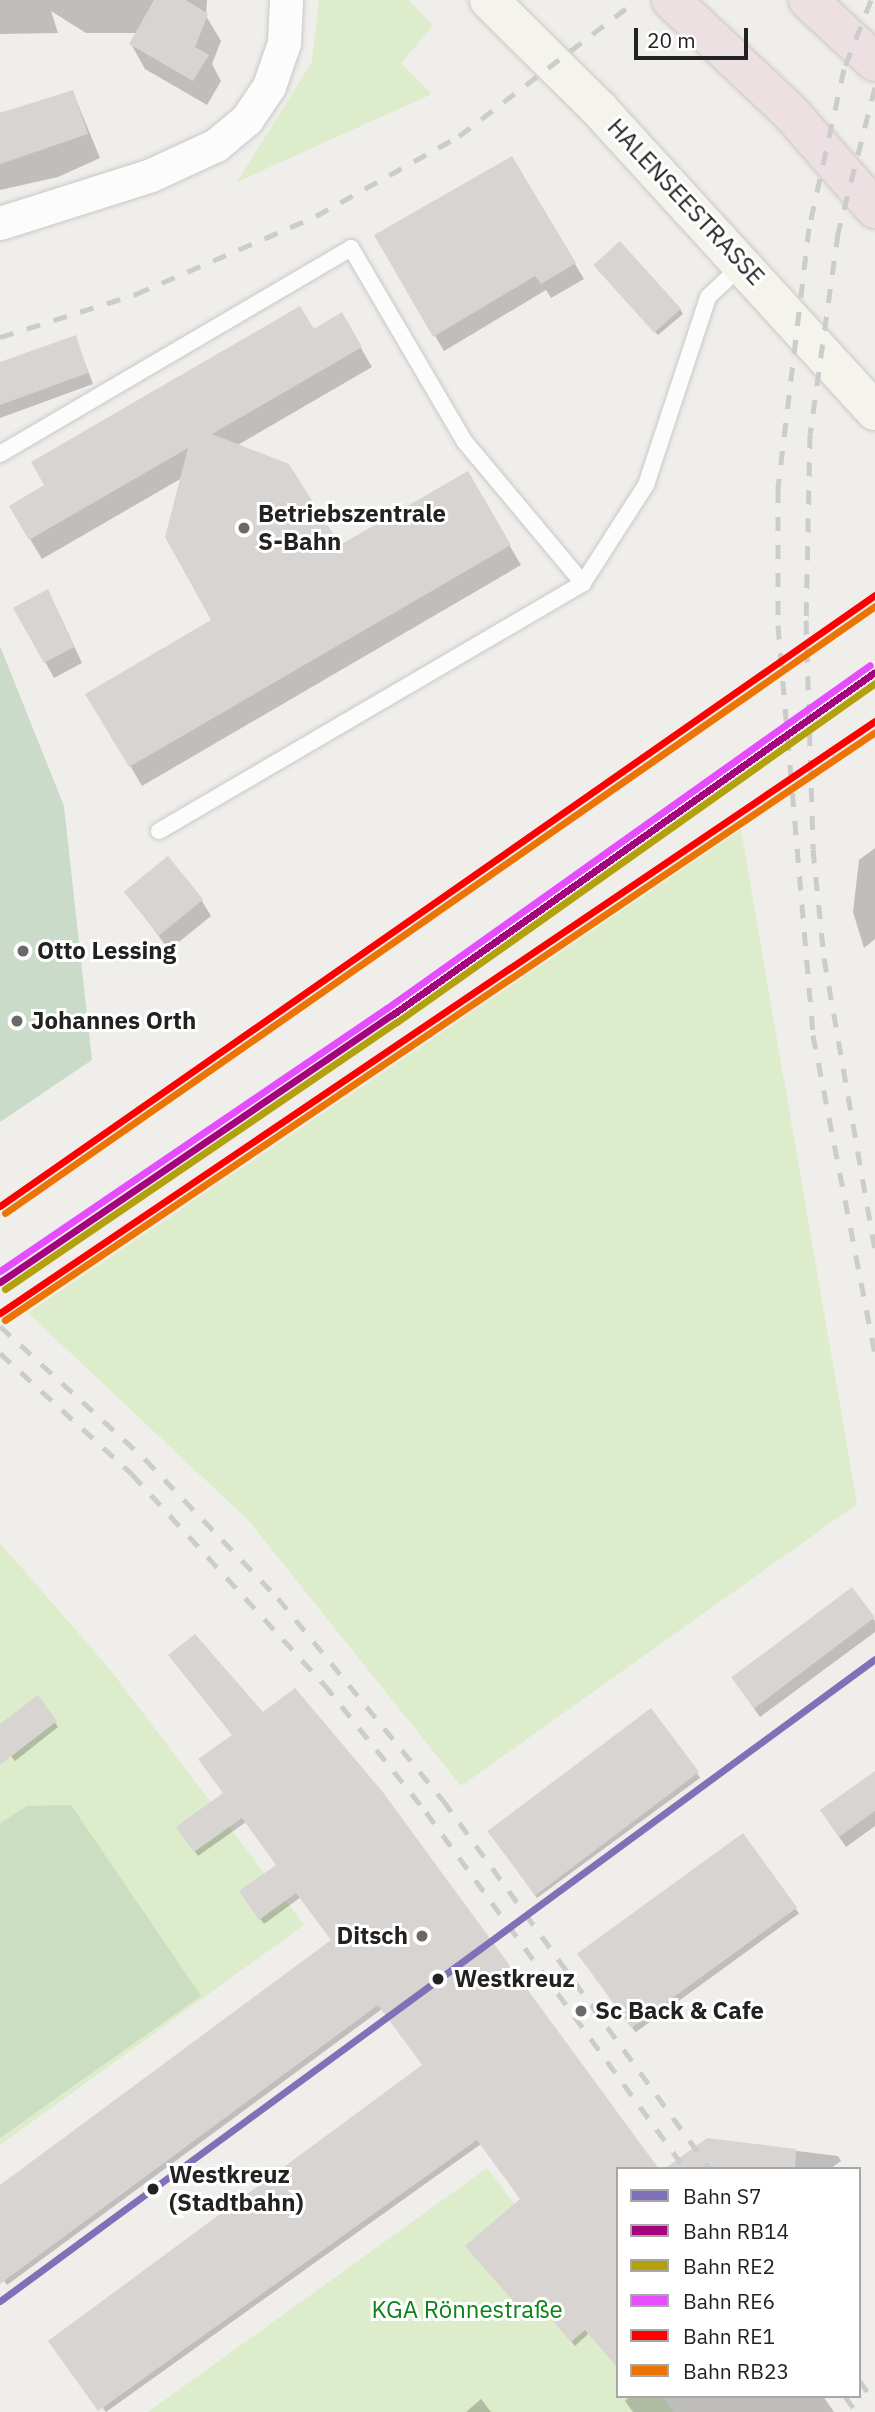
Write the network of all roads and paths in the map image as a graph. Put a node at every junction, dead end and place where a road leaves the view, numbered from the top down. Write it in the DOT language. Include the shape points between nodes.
graph roads {
  1 [pos="286,0"];
  2 [pos="489,0"];
  3 [pos="671,0"];
  4 [pos="808,0"];
  5 [pos="875,62"];
  6 [pos="875,209"];
  7 [pos="0,223"];
  8 [pos="743,264"];
  9 [pos="875,411"];
  10 [pos="0,454"];
  11 [pos="583,583"];
  12 [pos="159,831"];
  1 -- 7 [label="street" via="284,43 269,86 247,119 216,145 151,175"];
  2 -- 8 [label="main road, HALENSEESTRASSE"];
  3 -- 6 [label="highway" via="790,112"];
  4 -- 5 [label="highway"];
  8 -- 9 [label="main road, HALENSEESTRASSE"];
  8 -- 11 [label="lane" via="708,297 646,485"];
  10 -- 11 [label="lane" via="351,248 466,442"];
  11 -- 12 [label="lane"];
}
